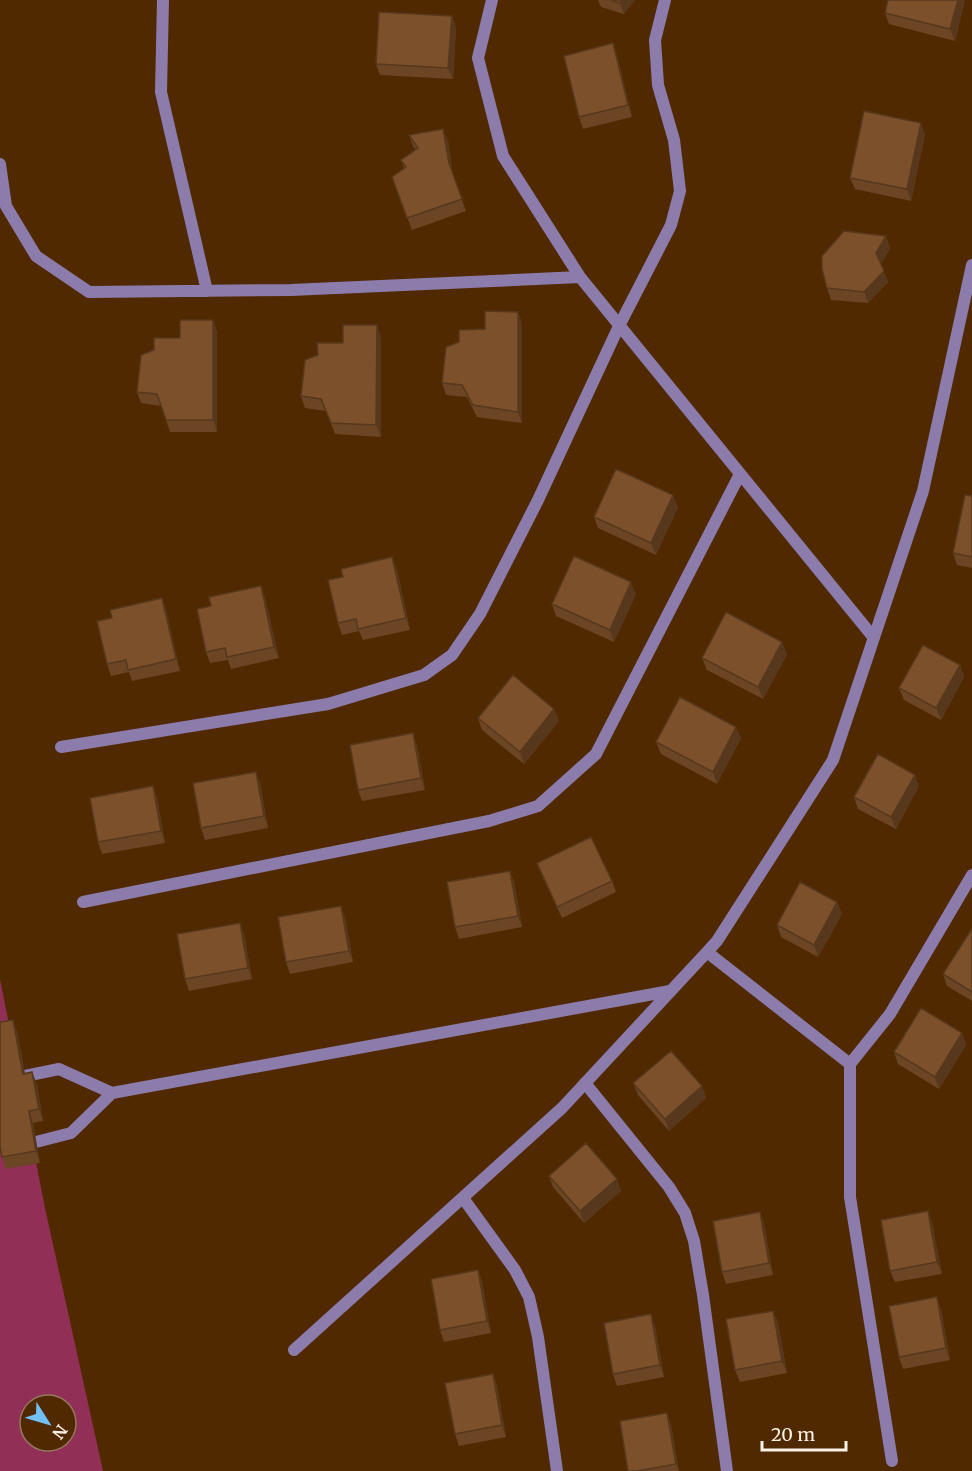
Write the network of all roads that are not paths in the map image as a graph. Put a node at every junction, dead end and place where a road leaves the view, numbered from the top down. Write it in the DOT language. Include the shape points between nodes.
graph roads {
  1 [pos="163,0"];
  2 [pos="492,0"];
  3 [pos="665,0"];
  4 [pos="0,164"];
  5 [pos="972,265"];
  6 [pos="580,277"];
  7 [pos="207,291"];
  8 [pos="619,326"];
  9 [pos="740,474"];
  10 [pos="874,638"];
  11 [pos="61,747"];
  12 [pos="972,875"];
  13 [pos="83,902"];
  14 [pos="707,952"];
  15 [pos="670,991"];
  16 [pos="849,1064"];
  17 [pos="26,1076"];
  18 [pos="585,1083"];
  19 [pos="112,1093"];
  20 [pos="36,1142"];
  21 [pos="463,1198"];
  22 [pos="294,1350"];
  23 [pos="891,1461"];
  24 [pos="557,1471"];
  25 [pos="727,1471"];
  1 -- 7 [label="street" via="160,92"];
  2 -- 6 [label="street" via="478,58 503,156"];
  3 -- 8 [label="street" via="655,40 658,85 674,140 680,191 671,225"];
  4 -- 7 [label="street" via="6,206 36,256 89,292"];
  5 -- 10 [label="street" via="923,490"];
  6 -- 7 [label="street"];
  6 -- 8 [label="street"];
  8 -- 9 [label="street"];
  8 -- 11 [label="street" via="533,511 480,614 452,656 424,675 328,704"];
  9 -- 10 [label="street"];
  9 -- 13 [label="street" via="596,754 538,806 489,821"];
  10 -- 14 [label="street" via="833,760"];
  12 -- 16 [label="street" via="890,1014"];
  14 -- 15 [label="street"];
  14 -- 16 [label="street"];
  15 -- 18 [label="street"];
  15 -- 19 [label="street"];
  16 -- 23 [label="street" via="850,1197"];
  17 -- 19 [label="street" via="59,1069"];
  18 -- 21 [label="street"];
  18 -- 25 [label="street" via="669,1187 685,1213 702,1284"];
  19 -- 20 [label="street" via="71,1133"];
  21 -- 22 [label="street"];
  21 -- 24 [label="street" via="515,1270 529,1297"];
}
